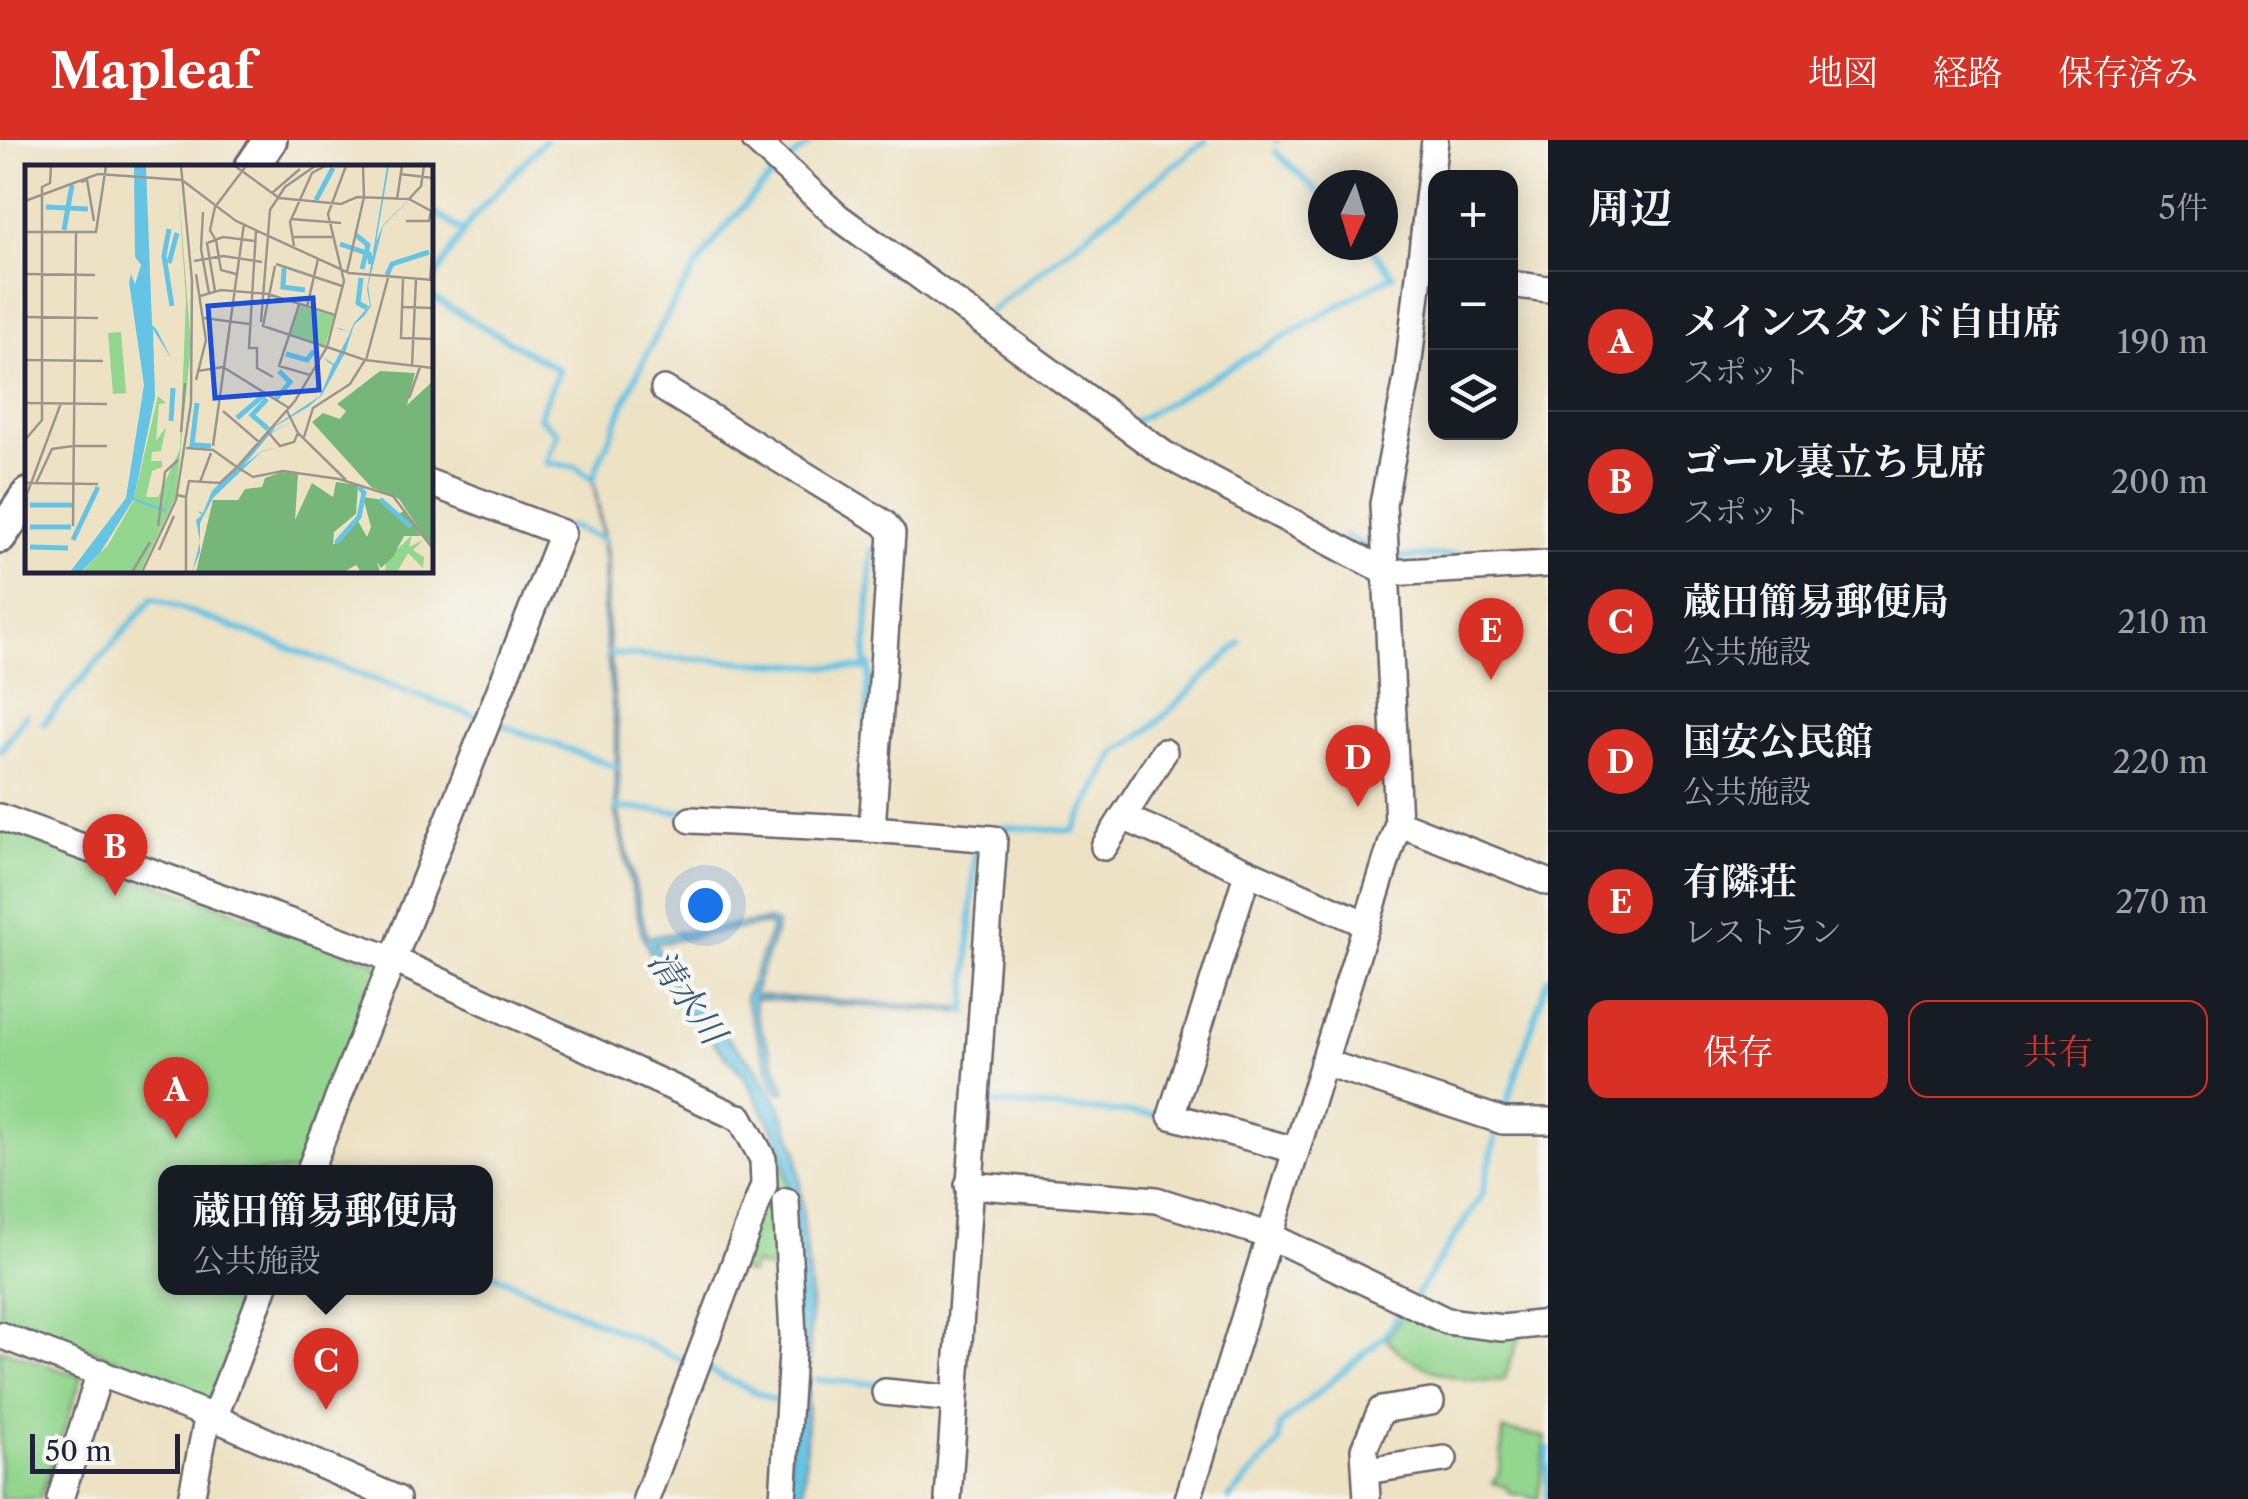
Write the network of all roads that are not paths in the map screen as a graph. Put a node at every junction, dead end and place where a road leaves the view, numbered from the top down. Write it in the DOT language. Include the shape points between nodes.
graph roads {
  1 [pos="270,140"];
  2 [pos="755,140"];
  3 [pos="1435,140"];
  4 [pos="253,165"];
  5 [pos="1426,273"];
  6 [pos="1518,285"];
  7 [pos="1548,289"];
  8 [pos="664,389"];
  9 [pos="432,484"];
  10 [pos="25,498"];
  11 [pos="0,536"];
  12 [pos="1548,564"];
  13 [pos="1388,573"];
  14 [pos="1164,752"];
  15 [pos="0,816"];
  16 [pos="1124,816"];
  17 [pos="692,820"];
  18 [pos="1398,823"];
  19 [pos="872,829"];
  20 [pos="1104,846"];
  21 [pos="1247,874"];
  22 [pos="1548,882"];
  23 [pos="1366,924"];
  24 [pos="392,959"];
  25 [pos="1322,1062"];
  26 [pos="1548,1121"];
  27 [pos="1295,1150"];
  28 [pos="312,1165"];
  29 [pos="968,1185"];
  30 [pos="786,1201"];
  31 [pos="1268,1235"];
  32 [pos="261,1295"];
  33 [pos="1548,1322"];
  34 [pos="0,1335"];
  35 [pos="100,1372"];
  36 [pos="885,1392"];
  37 [pos="954,1398"];
  38 [pos="1432,1402"];
  39 [pos="211,1416"];
  40 [pos="1444,1459"];
  41 [pos="1366,1471"];
  42 [pos="60,1499"];
  43 [pos="191,1499"];
  44 [pos="397,1499"];
  45 [pos="646,1499"];
  46 [pos="784,1499"];
  47 [pos="948,1499"];
  48 [pos="1188,1499"];
  49 [pos="1367,1499"];
  1 -- 4 [label="main road"];
  2 -- 13 [label="street" via="837,216 1079,396 1164,454"];
  3 -- 5 [label="street"];
  5 -- 13 [label="street" via="1384,504"];
  6 -- 7 [label="street"];
  8 -- 19 [label="street" via="892,532"];
  9 -- 24 [label="street" via="562,532"];
  10 -- 11 [label="main road"];
  12 -- 13 [label="street"];
  13 -- 18 [label="street"];
  14 -- 16 [label="street"];
  15 -- 24 [label="street"];
  16 -- 20 [label="street"];
  16 -- 21 [label="street"];
  17 -- 19 [label="street"];
  18 -- 22 [label="street"];
  18 -- 23 [label="street"];
  19 -- 29 [label="street" via="994,838"];
  21 -- 23 [label="street"];
  21 -- 27 [label="street" via="1170,1116"];
  23 -- 25 [label="street"];
  24 -- 28 [label="street"];
  24 -- 45 [label="street" via="740,1118 763,1159 764,1185"];
  25 -- 26 [label="street" via="1503,1121"];
  25 -- 27 [label="street"];
  27 -- 31 [label="street"];
  29 -- 31 [label="street" via="1156,1200"];
  29 -- 37 [label="street"];
  30 -- 46 [label="street" via="792,1336"];
  31 -- 33 [label="street" via="1448,1322 1502,1328"];
  31 -- 48 [label="street"];
  32 -- 39 [label="street"];
  34 -- 35 [label="street"];
  35 -- 39 [label="street"];
  35 -- 42 [label="street"];
  36 -- 37 [label="street"];
  37 -- 47 [label="street"];
  38 -- 41 [label="street" via="1381,1410 1364,1449"];
  39 -- 43 [label="street"];
  39 -- 44 [label="street"];
  40 -- 41 [label="street"];
  41 -- 49 [label="street"];
}
